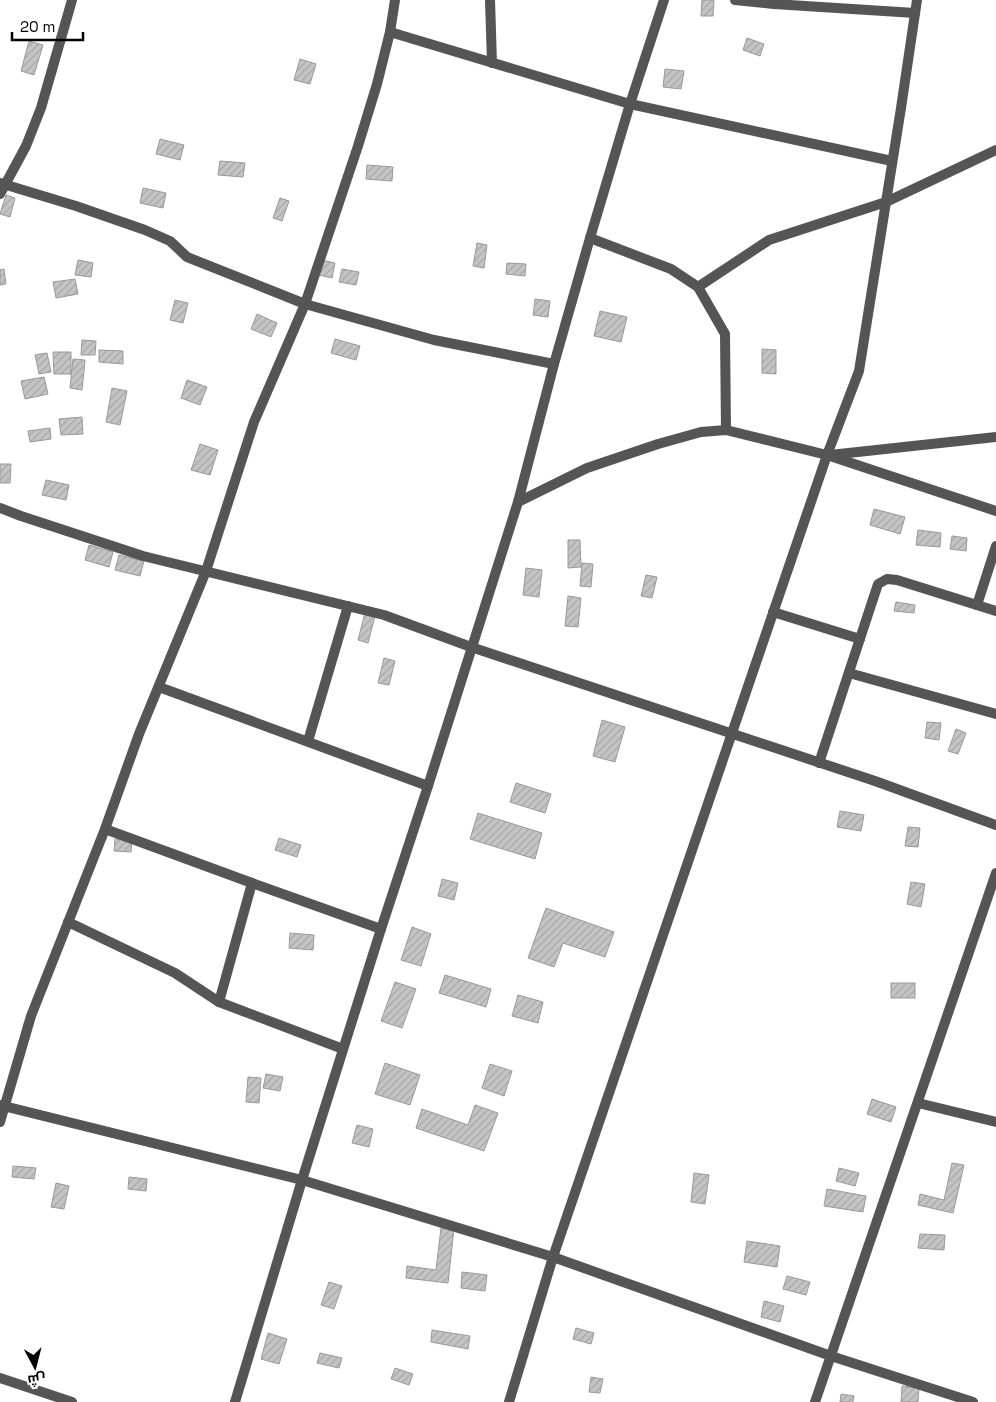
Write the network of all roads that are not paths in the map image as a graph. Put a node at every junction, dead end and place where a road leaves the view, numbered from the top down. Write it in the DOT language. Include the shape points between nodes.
graph roads {
  1 [pos="72,0"];
  2 [pos="395,0"];
  3 [pos="490,0"];
  4 [pos="664,0"];
  5 [pos="735,0"];
  6 [pos="917,0"];
  7 [pos="915,13"];
  8 [pos="390,32"];
  9 [pos="492,63"];
  10 [pos="630,104"];
  11 [pos="996,150"];
  12 [pos="892,161"];
  13 [pos="1,187"];
  14 [pos="886,202"];
  15 [pos="590,238"];
  16 [pos="698,288"];
  17 [pos="305,304"];
  18 [pos="554,364"];
  19 [pos="726,430"];
  20 [pos="996,437"];
  21 [pos="826,455"];
  22 [pos="518,502"];
  23 [pos="0,508"];
  24 [pos="996,511"];
  25 [pos="996,546"];
  26 [pos="206,571"];
  27 [pos="977,605"];
  28 [pos="348,606"];
  29 [pos="996,611"];
  30 [pos="773,612"];
  31 [pos="860,639"];
  32 [pos="471,647"];
  33 [pos="849,673"];
  34 [pos="158,687"];
  35 [pos="996,714"];
  36 [pos="732,734"];
  37 [pos="308,741"];
  38 [pos="819,763"];
  39 [pos="428,786"];
  40 [pos="996,825"];
  41 [pos="105,829"];
  42 [pos="996,873"];
  43 [pos="252,884"];
  44 [pos="68,922"];
  45 [pos="380,929"];
  46 [pos="219,1002"];
  47 [pos="343,1049"];
  48 [pos="918,1103"];
  49 [pos="2,1105"];
  50 [pos="0,1122"];
  51 [pos="996,1122"];
  52 [pos="302,1180"];
  53 [pos="553,1257"];
  54 [pos="831,1356"];
  55 [pos="0,1378"];
  56 [pos="72,1402"];
  57 [pos="235,1402"];
  58 [pos="509,1402"];
  59 [pos="815,1402"];
  60 [pos="973,1402"];
  1 -- 13 [label="street" via="41,108 26,146"];
  2 -- 8 [label="street"];
  3 -- 9 [label="street"];
  4 -- 10 [label="street"];
  5 -- 7 [label="street"];
  6 -- 7 [label="street"];
  7 -- 12 [label="street"];
  8 -- 9 [label="street"];
  8 -- 17 [label="street" via="358,146"];
  9 -- 10 [label="street"];
  10 -- 12 [label="street"];
  10 -- 15 [label="street"];
  11 -- 14 [label="street"];
  12 -- 14 [label="street"];
  13 -- 17 [label="street" via="76,206 145,230 170,241 187,256"];
  14 -- 16 [label="street" via="770,240"];
  14 -- 21 [label="street" via="859,371"];
  15 -- 16 [label="street" via="671,269"];
  15 -- 18 [label="street"];
  16 -- 19 [label="street" via="725,334"];
  17 -- 18 [label="street" via="434,340"];
  17 -- 26 [label="street" via="254,422"];
  18 -- 22 [label="street"];
  19 -- 21 [label="street"];
  19 -- 22 [label="street" via="675,439 587,468"];
  20 -- 21 [label="street"];
  21 -- 24 [label="street"];
  21 -- 30 [label="street"];
  22 -- 32 [label="street"];
  23 -- 26 [label="street" via="143,556"];
  25 -- 27 [label="street"];
  26 -- 28 [label="street"];
  26 -- 34 [label="street"];
  27 -- 29 [label="street"];
  27 -- 31 [label="street" via="887,579 878,584"];
  28 -- 32 [label="street" via="384,615"];
  28 -- 37 [label="street"];
  30 -- 31 [label="street"];
  30 -- 36 [label="street"];
  31 -- 33 [label="street"];
  32 -- 36 [label="street"];
  32 -- 39 [label="street"];
  33 -- 35 [label="street"];
  33 -- 38 [label="street"];
  34 -- 37 [label="street"];
  34 -- 41 [label="street"];
  36 -- 38 [label="street"];
  36 -- 53 [label="street"];
  37 -- 39 [label="street"];
  38 -- 40 [label="street"];
  39 -- 45 [label="street"];
  41 -- 43 [label="street"];
  41 -- 44 [label="street"];
  42 -- 48 [label="street"];
  43 -- 45 [label="street"];
  43 -- 46 [label="street"];
  44 -- 46 [label="street" via="175,973"];
  44 -- 49 [label="street"];
  45 -- 47 [label="street"];
  46 -- 47 [label="street"];
  47 -- 52 [label="street"];
  48 -- 51 [label="street"];
  48 -- 54 [label="street"];
  49 -- 50 [label="street"];
  49 -- 52 [label="street"];
  52 -- 53 [label="street"];
  52 -- 57 [label="street"];
  53 -- 54 [label="street"];
  53 -- 58 [label="street"];
  54 -- 59 [label="street"];
  54 -- 60 [label="street"];
  55 -- 56 [label="street"];
}
